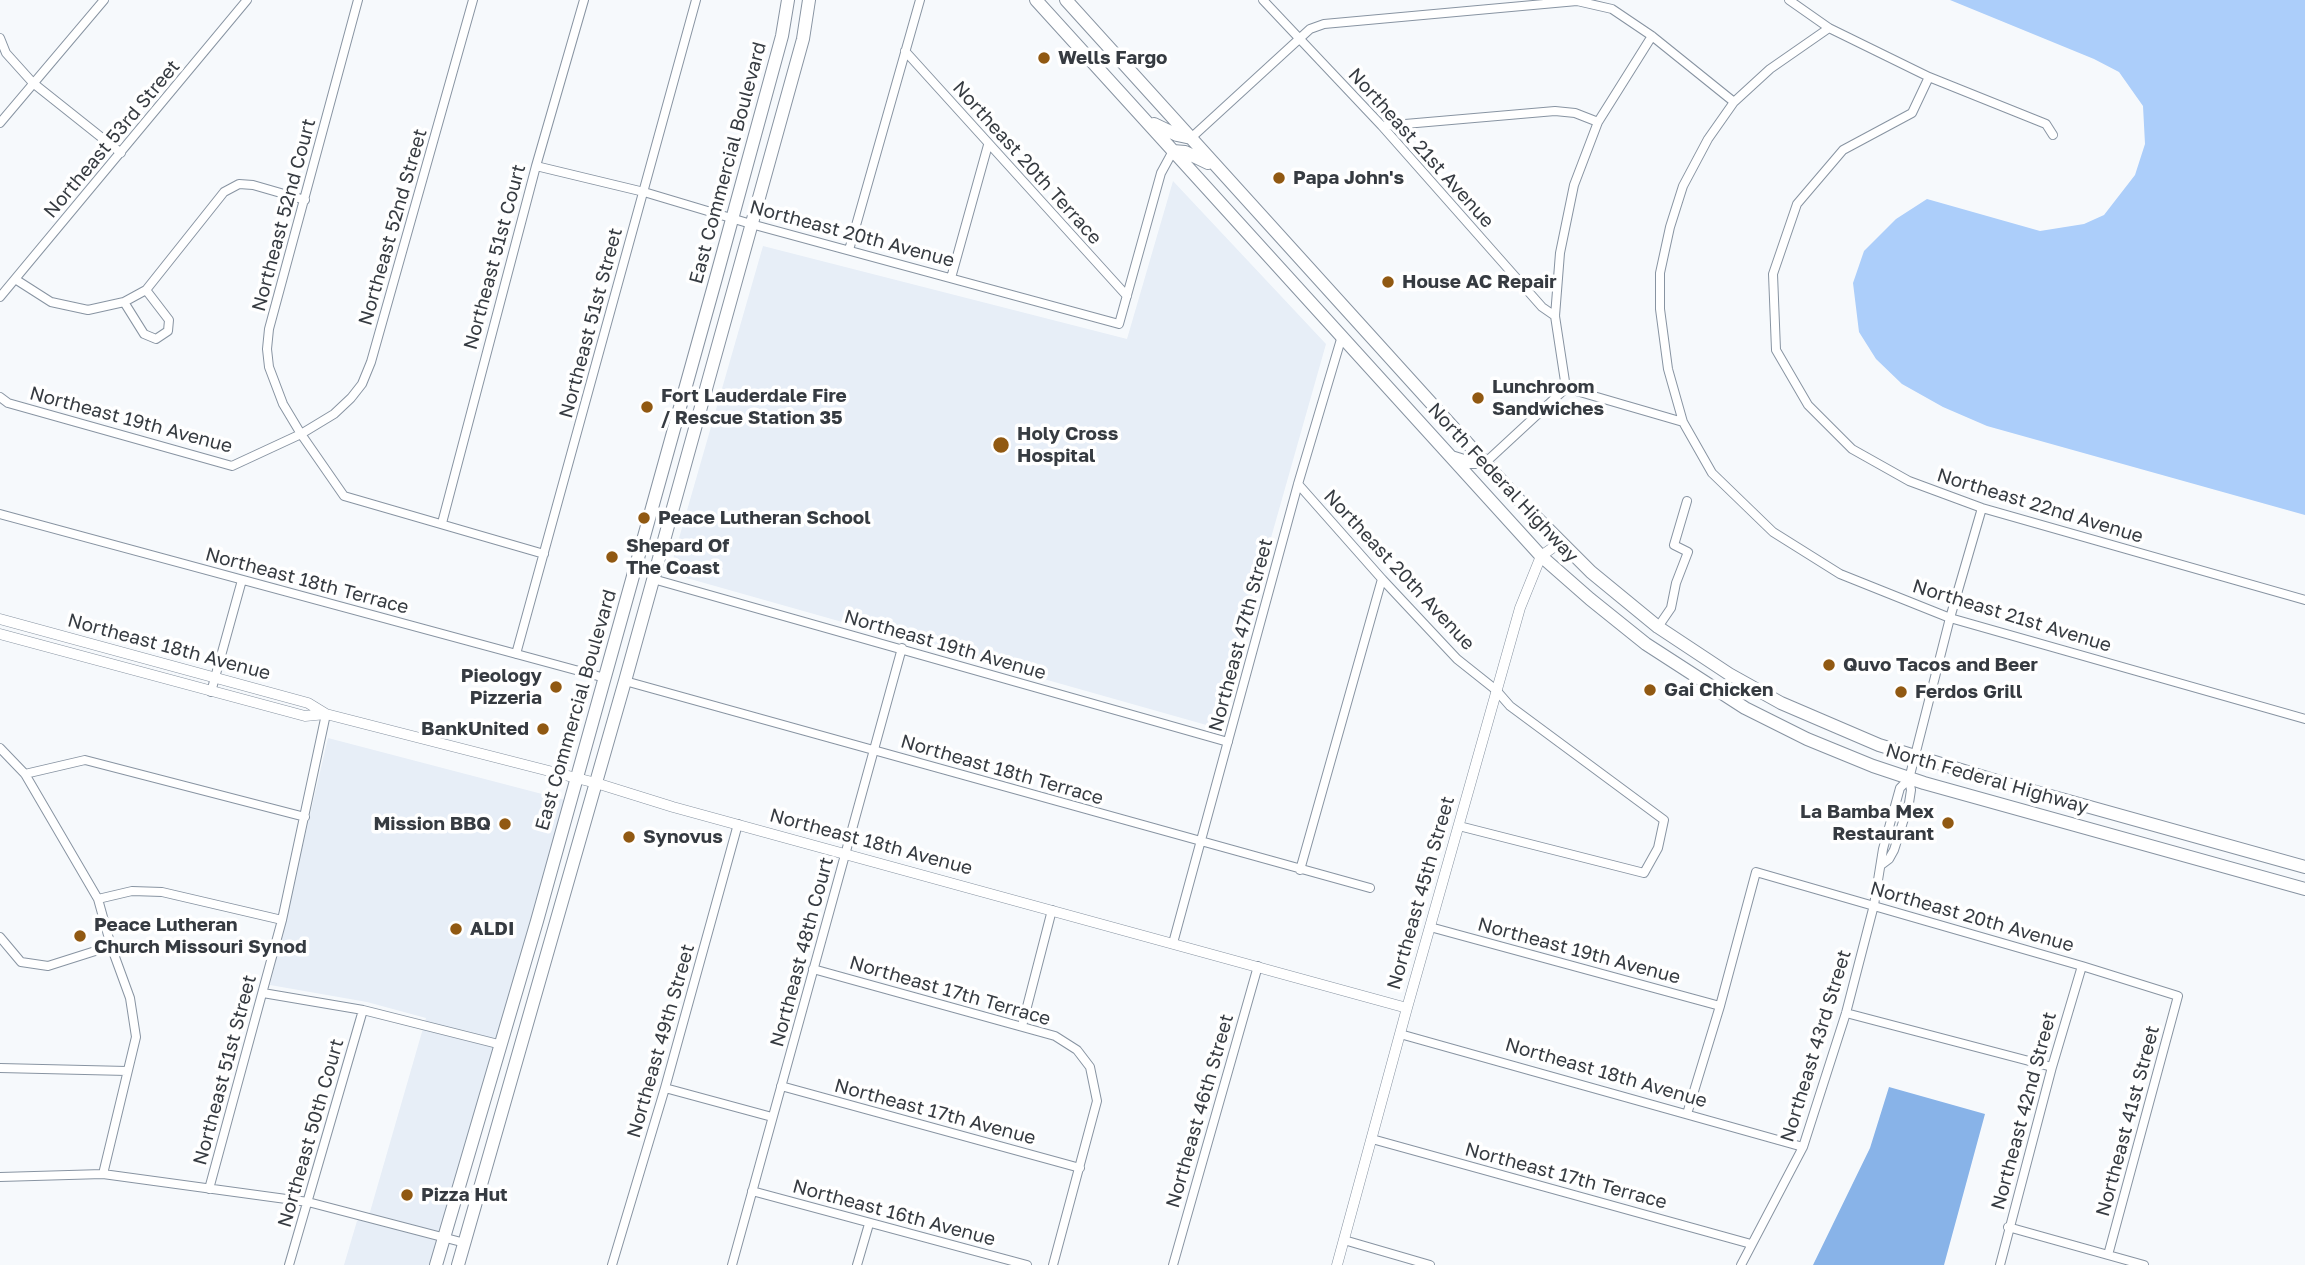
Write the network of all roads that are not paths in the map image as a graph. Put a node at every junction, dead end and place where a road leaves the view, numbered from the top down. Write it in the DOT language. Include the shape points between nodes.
graph roads {
  1 [pos="104,0"];
  2 [pos="247,0"];
  3 [pos="358,0"];
  4 [pos="473,0"];
  5 [pos="584,0"];
  6 [pos="696,0"];
  7 [pos="788,0"];
  8 [pos="809,0"];
  9 [pos="920,0"];
  10 [pos="1036,0"];
  11 [pos="1066,0"];
  12 [pos="1263,0"];
  13 [pos="1789,0"];
  14 [pos="1829,28"];
  15 [pos="1068,34"];
  16 [pos="1651,36"];
  17 [pos="0,38"];
  18 [pos="1100,38"];
  19 [pos="1298,39"];
  20 [pos="905,51"];
  21 [pos="1929,77"];
  22 [pos="33,83"];
  23 [pos="1734,102"];
  24 [pos="1144,119"];
  25 [pos="1598,122"];
  26 [pos="0,123"];
  27 [pos="1382,126"];
  28 [pos="2053,135"];
  29 [pos="1191,138"];
  30 [pos="988,145"];
  31 [pos="1173,151"];
  32 [pos="121,153"];
  33 [pos="536,166"];
  34 [pos="1218,168"];
  35 [pos="643,192"];
  36 [pos="304,200"];
  37 [pos="733,218"];
  38 [pos="751,224"];
  39 [pos="849,250"];
  40 [pos="951,278"];
  41 [pos="15,279"];
  42 [pos="146,290"];
  43 [pos="1127,296"];
  44 [pos="0,297"];
  45 [pos="124,302"];
  46 [pos="1555,316"];
  47 [pos="1342,336"];
  48 [pos="1566,388"];
  49 [pos="0,397"];
  50 [pos="1683,422"];
  51 [pos="673,433"];
  52 [pos="301,434"];
  53 [pos="1451,457"];
  54 [pos="1486,462"];
  55 [pos="683,471"];
  56 [pos="1298,484"];
  57 [pos="1687,501"];
  58 [pos="1982,508"];
  59 [pos="0,514"];
  60 [pos="442,523"];
  61 [pos="1560,542"];
  62 [pos="544,554"];
  63 [pos="1541,556"];
  64 [pos="653,579"];
  65 [pos="1382,579"];
  66 [pos="242,580"];
  67 [pos="2305,600"];
  68 [pos="1950,618"];
  69 [pos="0,619"];
  70 [pos="1658,627"];
  71 [pos="0,634"];
  72 [pos="902,648"];
  73 [pos="516,654"];
  74 [pos="1730,674"];
  75 [pos="215,678"];
  76 [pos="605,678"];
  77 [pos="625,681"];
  78 [pos="1496,690"];
  79 [pos="211,692"];
  80 [pos="1719,693"];
  81 [pos="326,714"];
  82 [pos="2305,719"];
  83 [pos="1228,742"];
  84 [pos="0,748"];
  85 [pos="874,750"];
  86 [pos="1915,757"];
  87 [pos="25,774"];
  88 [pos="576,779"];
  89 [pos="1909,779"];
  90 [pos="596,783"];
  91 [pos="2090,807"];
  92 [pos="305,817"];
  93 [pos="2066,822"];
  94 [pos="738,824"];
  95 [pos="1458,826"];
  96 [pos="1202,842"];
  97 [pos="846,853"];
  98 [pos="2305,867"];
  99 [pos="1300,870"];
  100 [pos="1370,888"];
  101 [pos="2305,889"];
  102 [pos="98,899"];
  103 [pos="1874,905"];
  104 [pos="1052,910"];
  105 [pos="282,919"];
  106 [pos="1430,927"];
  107 [pos="0,937"];
  108 [pos="1172,943"];
  109 [pos="111,946"];
  110 [pos="2082,965"];
  111 [pos="1258,966"];
  112 [pos="813,969"];
  113 [pos="263,993"];
  114 [pos="2179,996"];
  115 [pos="1720,1006"];
  116 [pos="1407,1008"];
  117 [pos="363,1010"];
  118 [pos="1846,1013"];
  119 [pos="1022,1026"];
  120 [pos="1400,1034"];
  121 [pos="502,1045"];
  122 [pos="2052,1067"];
  123 [pos="0,1068"];
  124 [pos="127,1072"];
  125 [pos="781,1086"];
  126 [pos="665,1088"];
  127 [pos="1687,1114"];
  128 [pos="772,1117"];
  129 [pos="1372,1139"];
  130 [pos="1803,1147"];
  131 [pos="1080,1168"];
  132 [pos="103,1174"];
  133 [pos="0,1177"];
  134 [pos="209,1189"];
  135 [pos="752,1191"];
  136 [pos="308,1202"];
  137 [pos="869,1224"];
  138 [pos="2008,1227"];
  139 [pos="445,1238"];
  140 [pos="1344,1240"];
  141 [pos="465,1243"];
  142 [pos="1751,1244"];
  143 [pos="2108,1255"];
  144 [pos="289,1265"];
  145 [pos="436,1265"];
  146 [pos="458,1265"];
  147 [pos="612,1265"];
  148 [pos="732,1265"];
  149 [pos="857,1265"];
  150 [pos="1027,1265"];
  151 [pos="1053,1265"];
  152 [pos="1173,1265"];
  153 [pos="1337,1265"];
  154 [pos="1430,1265"];
  155 [pos="1741,1265"];
  156 [pos="2000,1265"];
  157 [pos="2144,1265"];
  1 -- 22 [label="street"];
  2 -- 32 [label="street, Northeast 53rd Street"];
  3 -- 36 [label="street, Northeast 52nd Court"];
  4 -- 52 [label="street, Northeast 52nd Street" via="371,362 351,398"];
  5 -- 33 [label="street, Northeast 51st Court"];
  6 -- 35 [label="street, Northeast 51st Street"];
  7 -- 37 [label="main road, East Commercial Boulevard"];
  8 -- 38 [label="main road, East Commercial Boulevard" via="803,39"];
  9 -- 20 [label="street"];
  10 -- 15 [label="main road, North Federal Highway"];
  11 -- 18 [label="main road, North Federal Highway"];
  12 -- 19 [label="street, Northeast 21st Avenue"];
  13 -- 14 [label="street"];
  14 -- 21 [label="street"];
  14 -- 23 [label="street, Northeast 21st Avenue" via="1770,69"];
  15 -- 18 [label="main road" via="1086,40"];
  15 -- 24 [label="main road, North Federal Highway"];
  16 -- 19 [label="street" via="1612,9 1577,1 1324,24"];
  16 -- 23 [label="street"];
  16 -- 25 [label="street"];
  17 -- 22 [label="street" via="6,53"];
  18 -- 29 [label="main road, North Federal Highway"];
  19 -- 27 [label="street, Northeast 21st Avenue"];
  19 -- 29 [label="street"];
  20 -- 30 [label="street, Northeast 20th Terrace"];
  20 -- 39 [label="street"];
  21 -- 28 [label="street" via="2046,124"];
  21 -- 58 [label="street, Northeast 22nd Avenue" via="1912,113 1843,150 1797,204 1773,274 1776,350 1808,405 1852,449 1909,481"];
  22 -- 26 [label="street"];
  22 -- 32 [label="street"];
  23 -- 50 [label="street, Northeast 21st Avenue" via="1683,186 1660,273 1668,369"];
  24 -- 29 [label="main road"];
  24 -- 31 [label="main road, North Federal Highway"];
  25 -- 27 [label="street" via="1555,111"];
  25 -- 46 [label="street" via="1574,186 1560,253"];
  27 -- 46 [label="street, Northeast 21st Avenue" via="1542,307"];
  29 -- 34 [label="main road, North Federal Highway"];
  30 -- 40 [label="street"];
  30 -- 43 [label="street, Northeast 20th Terrace"];
  31 -- 34 [label="main road"];
  31 -- 43 [label="street" via="1161,173"];
  31 -- 47 [label="main road, North Federal Highway"];
  32 -- 41 [label="street, Northeast 53rd Street"];
  33 -- 35 [label="street, Northeast 20th Avenue"];
  33 -- 60 [label="street, Northeast 51st Court"];
  34 -- 54 [label="main road, North Federal Highway"];
  35 -- 37 [label="street, Northeast 20th Avenue"];
  35 -- 62 [label="street, Northeast 51st Street"];
  36 -- 42 [label="street" via="253,185 239,184 224,192"];
  36 -- 52 [label="street, Northeast 52nd Court" via="267,349 274,383"];
  37 -- 38 [label="street, Northeast 20th Avenue"];
  37 -- 51 [label="main road, East Commercial Boulevard"];
  38 -- 39 [label="street, Northeast 20th Avenue"];
  38 -- 55 [label="main road, East Commercial Boulevard"];
  39 -- 40 [label="street, Northeast 20th Avenue"];
  40 -- 43 [label="street, Northeast 20th Avenue" via="1119,324"];
  41 -- 44 [label="street, Northeast 53rd Street"];
  41 -- 45 [label="street" via="51,302 88,310"];
  42 -- 45 [label="street"];
  42 -- 45 [label="street" via="169,320 169,331 156,339 144,334"];
  46 -- 48 [label="street"];
  47 -- 53 [label="main road, North Federal Highway"];
  47 -- 56 [label="street, Northeast 47th Street"];
  48 -- 50 [label="street"];
  48 -- 54 [label="street"];
  49 -- 52 [label="street, Northeast 19th Avenue" via="232,467"];
  50 -- 68 [label="street, Northeast 21st Avenue" via="1712,473 1773,533 1840,574"];
  51 -- 55 [label="main road" via="675,458"];
  51 -- 76 [label="main road, East Commercial Boulevard"];
  52 -- 60 [label="street" via="344,496"];
  53 -- 54 [label="main road"];
  53 -- 63 [label="main road, North Federal Highway"];
  54 -- 61 [label="main road, North Federal Highway"];
  55 -- 64 [label="main road, East Commercial Boulevard"];
  56 -- 65 [label="street, Northeast 20th Avenue"];
  56 -- 83 [label="street, Northeast 47th Street"];
  57 -- 70 [label="street" via="1674,545 1688,552 1671,608"];
  58 -- 67 [label="street, Northeast 22nd Avenue"];
  58 -- 68 [label="street, Northeast 43rd Street"];
  59 -- 66 [label="street, Northeast 18th Terrace"];
  60 -- 62 [label="street"];
  61 -- 63 [label="street"];
  61 -- 70 [label="main road, North Federal Highway"];
  62 -- 73 [label="street, Northeast 51st Street"];
  63 -- 78 [label="street, Northeast 45th Street"];
  63 -- 80 [label="main road, North Federal Highway" via="1646,645"];
  64 -- 72 [label="street, Northeast 19th Avenue"];
  64 -- 77 [label="main road, East Commercial Boulevard"];
  65 -- 78 [label="street, Northeast 20th Avenue" via="1457,659"];
  65 -- 99 [label="street"];
  66 -- 73 [label="street, Northeast 18th Terrace"];
  66 -- 75 [label="street"];
  68 -- 82 [label="street, Northeast 21st Avenue"];
  68 -- 86 [label="street, Northeast 43rd Street"];
  69 -- 75 [label="street, Northeast 18th Avenue"];
  70 -- 74 [label="main road, North Federal Highway"];
  71 -- 79 [label="street, Northeast 18th Avenue"];
  72 -- 83 [label="street, Northeast 19th Avenue"];
  72 -- 85 [label="street, Northeast 48th Court"];
  73 -- 76 [label="street, Northeast 18th Terrace"];
  74 -- 80 [label="street"];
  74 -- 86 [label="main road, North Federal Highway" via="1812,718"];
  75 -- 79 [label="street"];
  75 -- 81 [label="street, Northeast 18th Avenue" via="308,703"];
  76 -- 88 [label="main road, East Commercial Boulevard"];
  77 -- 85 [label="street, Northeast 18th Terrace"];
  77 -- 90 [label="main road, East Commercial Boulevard"];
  78 -- 95 [label="street, Northeast 45th Street"];
  78 -- 95 [label="street, Northeast 20th Avenue" via="1510,706 1664,820 1658,848 1644,873"];
  79 -- 81 [label="street, Northeast 18th Avenue" via="305,716"];
  80 -- 89 [label="main road, North Federal Highway" via="1807,739"];
  81 -- 88 [label="street, Northeast 18th Avenue"];
  81 -- 92 [label="street, Northeast 51st Street"];
  83 -- 96 [label="street, Northeast 47th Street"];
  84 -- 87 [label="street"];
  85 -- 96 [label="street, Northeast 18th Terrace"];
  85 -- 97 [label="street, Northeast 48th Court"];
  86 -- 89 [label="street, Northeast 43rd Street"];
  86 -- 91 [label="main road, North Federal Highway"];
  87 -- 92 [label="street" via="85,760"];
  87 -- 102 [label="street"];
  88 -- 90 [label="street, Northeast 18th Avenue"];
  88 -- 121 [label="main road, East Commercial Boulevard"];
  89 -- 93 [label="main road, North Federal Highway"];
  89 -- 103 [label="street, Northeast 43rd Street" via="1900,788 1883,849"];
  90 -- 94 [label="street, Northeast 18th Avenue"];
  90 -- 141 [label="main road, East Commercial Boulevard"];
  91 -- 93 [label="main road" via="2076,811"];
  91 -- 98 [label="main road, North Federal Highway"];
  92 -- 105 [label="street, Northeast 51st Street"];
  93 -- 101 [label="main road, North Federal Highway"];
  94 -- 97 [label="street, Northeast 18th Avenue"];
  94 -- 126 [label="street, Northeast 49th Street"];
  95 -- 106 [label="street, Northeast 45th Street"];
  96 -- 99 [label="street, Northeast 18th Terrace"];
  96 -- 108 [label="street, Northeast 47th Street"];
  97 -- 104 [label="street, Northeast 18th Avenue"];
  97 -- 112 [label="street, Northeast 48th Court"];
  99 -- 100 [label="street, Northeast 18th Terrace"];
  102 -- 105 [label="street" via="132,891 162,892"];
  102 -- 109 [label="street"];
  103 -- 110 [label="street, Northeast 20th Avenue"];
  103 -- 115 [label="street, Northeast 20th Avenue" via="1756,872"];
  103 -- 118 [label="street, Northeast 43rd Street"];
  104 -- 108 [label="street, Northeast 18th Avenue"];
  104 -- 119 [label="street"];
  105 -- 113 [label="street, Northeast 51st Street"];
  106 -- 115 [label="street, Northeast 19th Avenue"];
  106 -- 116 [label="street, Northeast 45th Street"];
  107 -- 109 [label="street" via="21,962 48,966"];
  108 -- 111 [label="street, Northeast 18th Avenue"];
  109 -- 124 [label="street" via="130,998 136,1037"];
  110 -- 114 [label="street, Northeast 20th Avenue"];
  110 -- 122 [label="street, Northeast 42nd Street"];
  111 -- 116 [label="street, Northeast 18th Avenue"];
  111 -- 152 [label="street, Northeast 46th Street"];
  112 -- 119 [label="street, Northeast 17th Terrace"];
  112 -- 125 [label="street, Northeast 48th Court"];
  113 -- 117 [label="street"];
  113 -- 134 [label="street, Northeast 51st Street"];
  114 -- 143 [label="street, Northeast 41st Street"];
  115 -- 127 [label="street"];
  116 -- 120 [label="street, Northeast 45th Street"];
  117 -- 121 [label="street"];
  117 -- 136 [label="street, Northeast 50th Court"];
  118 -- 122 [label="street"];
  118 -- 130 [label="street, Northeast 43rd Street"];
  119 -- 131 [label="street, Northeast 17th Terrace" via="1055,1036 1077,1050 1090,1068 1097,1101"];
  120 -- 127 [label="street, Northeast 18th Avenue"];
  120 -- 129 [label="street, Northeast 45th Street"];
  121 -- 139 [label="main road, East Commercial Boulevard"];
  122 -- 138 [label="street, Northeast 42nd Street"];
  123 -- 124 [label="street"];
  124 -- 132 [label="street"];
  125 -- 128 [label="street, Northeast 48th Court"];
  125 -- 131 [label="street, Northeast 17th Avenue"];
  126 -- 128 [label="street"];
  126 -- 147 [label="street, Northeast 49th Street"];
  127 -- 130 [label="street, Northeast 18th Avenue"];
  128 -- 135 [label="street, Northeast 48th Court"];
  129 -- 140 [label="street, Northeast 45th Street"];
  129 -- 142 [label="street, Northeast 17th Terrace"];
  130 -- 142 [label="street, Northeast 43rd Street"];
  131 -- 151 [label="street"];
  132 -- 133 [label="street"];
  132 -- 134 [label="street"];
  134 -- 136 [label="street"];
  135 -- 137 [label="street, Northeast 16th Avenue"];
  135 -- 148 [label="street, Northeast 48th Court"];
  136 -- 139 [label="street"];
  136 -- 144 [label="street, Northeast 50th Court"];
  137 -- 149 [label="street"];
  137 -- 150 [label="street, Northeast 16th Avenue"];
  138 -- 143 [label="street"];
  138 -- 156 [label="street, Northeast 42nd Street"];
  139 -- 141 [label="street"];
  139 -- 145 [label="main road, East Commercial Boulevard"];
  140 -- 153 [label="street, Northeast 45th Street"];
  140 -- 154 [label="street"];
  141 -- 146 [label="main road, East Commercial Boulevard"];
  142 -- 155 [label="street, Northeast 43rd Street"];
  143 -- 157 [label="street"];
}
